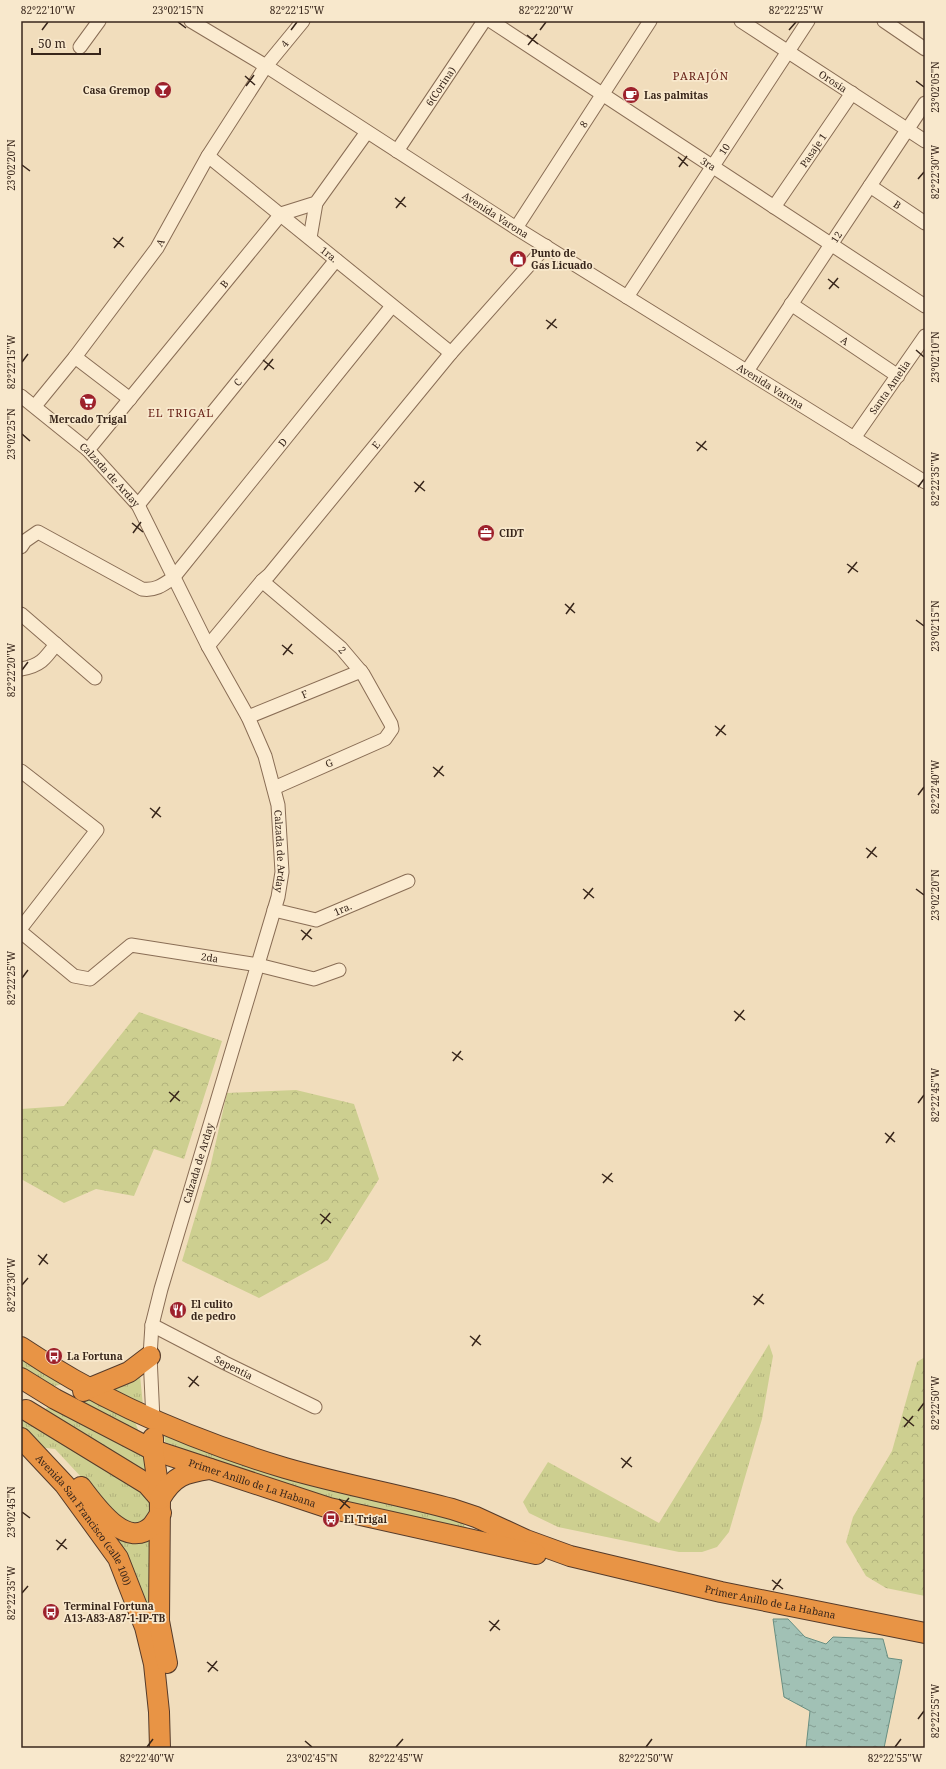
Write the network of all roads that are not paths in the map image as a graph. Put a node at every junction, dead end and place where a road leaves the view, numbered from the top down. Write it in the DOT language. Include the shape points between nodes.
graph roads {
  1 [pos="99,21"];
  2 [pos="191,21"];
  3 [pos="303,21"];
  4 [pos="484,21"];
  5 [pos="491,21"];
  6 [pos="650,21"];
  7 [pos="741,21"];
  8 [pos="808,21"];
  9 [pos="884,21"];
  10 [pos="80,47"];
  11 [pos="925,49"];
  12 [pos="788,52"];
  13 [pos="266,66"];
  14 [pos="852,93"];
  15 [pos="603,94"];
  16 [pos="925,103"];
  17 [pos="908,129"];
  18 [pos="367,132"];
  19 [pos="925,141"];
  20 [pos="397,151"];
  21 [pos="208,156"];
  22 [pos="712,166"];
  23 [pos="870,186"];
  24 [pos="316,203"];
  25 [pos="774,207"];
  26 [pos="281,214"];
  27 [pos="925,223"];
  28 [pos="516,228"];
  29 [pos="310,238"];
  30 [pos="831,244"];
  31 [pos="546,246"];
  32 [pos="336,260"];
  33 [pos="627,296"];
  34 [pos="791,304"];
  35 [pos="392,306"];
  36 [pos="925,306"];
  37 [pos="925,336"];
  38 [pos="451,353"];
  39 [pos="76,357"];
  40 [pos="747,371"];
  41 [pos="898,376"];
  42 [pos="21,396"];
  43 [pos="130,399"];
  44 [pos="35,406"];
  45 [pos="854,438"];
  46 [pos="88,450"];
  47 [pos="925,482"];
  48 [pos="138,505"];
  49 [pos="21,548"];
  50 [pos="173,578"];
  51 [pos="262,581"];
  52 [pos="21,614"];
  53 [pos="56,644"];
  54 [pos="208,646"];
  55 [pos="21,669"];
  56 [pos="361,671"];
  57 [pos="95,678"];
  58 [pos="248,717"];
  59 [pos="385,739"];
  60 [pos="21,771"];
  61 [pos="274,788"];
  62 [pos="408,881"];
  63 [pos="274,910"];
  64 [pos="21,928"];
  65 [pos="21,932"];
  66 [pos="258,965"];
  67 [pos="339,970"];
  68 [pos="152,1325"];
  69 [pos="21,1347"];
  70 [pos="150,1356"];
  71 [pos="21,1378"];
  72 [pos="90,1388"];
  73 [pos="55,1399"];
  74 [pos="119,1403"];
  75 [pos="316,1407"];
  76 [pos="24,1412"];
  77 [pos="153,1420"];
  78 [pos="21,1438"];
  79 [pos="153,1450"];
  80 [pos="35,1453"];
  81 [pos="212,1469"];
  82 [pos="160,1506"];
  83 [pos="499,1527"];
  84 [pos="485,1544"];
  85 [pos="616,1568"];
  86 [pos="925,1633"];
  87 [pos="160,1748"];
  88 [pos="172,1748"];
  1 -- 10 [label="street"];
  2 -- 13 [label="street, Avenida Varona"];
  3 -- 13 [label="street, 4"];
  4 -- 20 [label="street, 6(Corina)"];
  5 -- 15 [label="street, 3ra"];
  6 -- 15 [label="street, 8"];
  7 -- 12 [label="street, Orosia"];
  8 -- 12 [label="street, 10"];
  9 -- 11 [label="street"];
  12 -- 14 [label="street, Orosia"];
  12 -- 22 [label="street, 10"];
  13 -- 18 [label="street, Avenida Varona"];
  13 -- 21 [label="street, A"];
  14 -- 17 [label="street, Orosia"];
  14 -- 25 [label="street, Pasaje 1"];
  15 -- 22 [label="street, 3ra"];
  15 -- 28 [label="street, 8"];
  16 -- 17 [label="street, 12"];
  17 -- 19 [label="street, Orosia"];
  17 -- 23 [label="street, 12"];
  18 -- 20 [label="street, Avenida Varona"];
  18 -- 24 [label="street"];
  20 -- 28 [label="street, Avenida Varona"];
  21 -- 26 [label="street, 1ra."];
  21 -- 39 [label="street, A" via="157,248"];
  22 -- 25 [label="street, 3ra"];
  22 -- 33 [label="street, 10"];
  23 -- 27 [label="street, B"];
  23 -- 30 [label="street, 12"];
  24 -- 26 [label="street"];
  24 -- 29 [label="street"];
  25 -- 30 [label="street, 3ra"];
  26 -- 29 [label="street, 1ra."];
  26 -- 43 [label="street, B"];
  28 -- 31 [label="street, Avenida Varona"];
  29 -- 32 [label="street, 1ra."];
  30 -- 34 [label="street, 12"];
  30 -- 36 [label="street, 3ra"];
  31 -- 33 [label="street, Avenida Varona"];
  31 -- 38 [label="street, E"];
  32 -- 35 [label="street, 1ra."];
  32 -- 48 [label="street, C"];
  33 -- 40 [label="street, Avenida Varona"];
  34 -- 40 [label="street, 12"];
  34 -- 41 [label="street, A"];
  35 -- 38 [label="street, 1ra."];
  35 -- 50 [label="street, D"];
  37 -- 41 [label="street, Santa Amelia"];
  38 -- 51 [label="street, E"];
  39 -- 43 [label="street"];
  39 -- 44 [label="street, A"];
  40 -- 45 [label="street, Avenida Varona"];
  41 -- 45 [label="street, Santa Amelia"];
  42 -- 44 [label="street, Calzada de Arday"];
  43 -- 46 [label="street, B"];
  44 -- 46 [label="street, Calzada de Arday"];
  45 -- 47 [label="street, Avenida Varona"];
  46 -- 48 [label="street, Calzada de Arday"];
  48 -- 50 [label="street, Calzada de Arday"];
  49 -- 50 [label="street, D" via="25,541 38,532 142,589 158,588"];
  50 -- 54 [label="street, Calzada de Arday"];
  51 -- 54 [label="street, E"];
  51 -- 56 [label="street, 2" via="341,648"];
  52 -- 53 [label="street"];
  53 -- 55 [label="street" via="45,659 33,668"];
  53 -- 57 [label="street"];
  54 -- 58 [label="street, Calzada de Arday"];
  56 -- 58 [label="street, F"];
  56 -- 59 [label="street, 2" via="391,724 390,733"];
  58 -- 61 [label="street, Calzada de Arday" via="265,756"];
  59 -- 61 [label="street, G"];
  60 -- 64 [label="street" via="97,830"];
  61 -- 63 [label="street, Calzada de Arday" via="278,805 282,872"];
  62 -- 63 [label="street, 1ra." via="316,920"];
  63 -- 66 [label="street, Calzada de Arday"];
  65 -- 66 [label="street, 2da" via="74,976 90,979 132,945"];
  66 -- 67 [label="street, 2da" via="314,979"];
  66 -- 68 [label="street, Calzada de Arday"];
  68 -- 70 [label="street, Calzada de Arday"];
  68 -- 75 [label="street, Sepentia"];
  69 -- 72 [label="highway" via="47,1365"];
  70 -- 72 [label="highway" via="129,1372"];
  70 -- 77 [label="street, Calzada de Arday"];
  71 -- 73 [label="highway, Primer Anillo de La Habana"];
  72 -- 73 [label="highway"];
  72 -- 74 [label="highway"];
  73 -- 76 [label="highway"];
  73 -- 79 [label="highway, Primer Anillo de La Habana"];
  74 -- 77 [label="highway, Primer Anillo de La Habana"];
  74 -- 79 [label="highway" via="137,1417"];
  76 -- 82 [label="highway" via="147,1484"];
  77 -- 79 [label="highway"];
  77 -- 83 [label="highway, Primer Anillo de La Habana" via="284,1467 452,1509"];
  78 -- 80 [label="highway, Avenida San Francisco (calle 100)"];
  79 -- 81 [label="highway, Primer Anillo de La Habana"];
  79 -- 82 [label="highway"];
  80 -- 82 [label="highway" via="62,1468 112,1524 125,1531 146,1531 153,1525"];
  80 -- 87 [label="highway, Avenida San Francisco (calle 100)" via="65,1486 118,1558 145,1627 154,1664"];
  81 -- 82 [label="highway" via="187,1473 176,1478 165,1490"];
  81 -- 84 [label="highway, Primer Anillo de La Habana" via="329,1508"];
  82 -- 88 [label="highway" via="159,1621 170,1688"];
  83 -- 84 [label="highway"];
  83 -- 85 [label="highway, Primer Anillo de La Habana" via="543,1547"];
  84 -- 85 [label="highway, Primer Anillo de La Habana"];
  85 -- 86 [label="highway, Primer Anillo de La Habana"];
}
